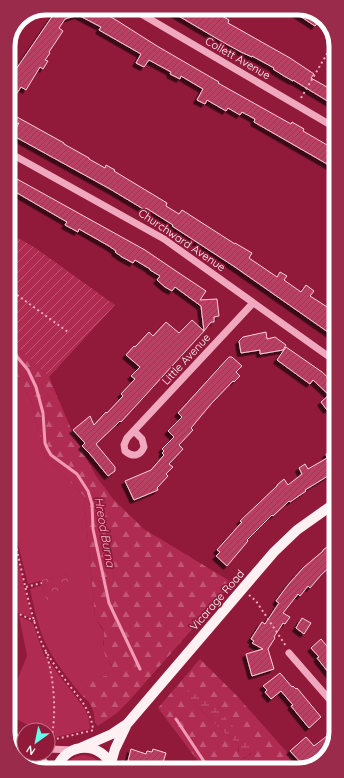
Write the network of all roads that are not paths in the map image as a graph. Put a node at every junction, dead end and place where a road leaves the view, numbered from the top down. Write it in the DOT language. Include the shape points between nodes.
graph roads {
  1 [pos="143,15"];
  2 [pos="329,124"];
  3 [pos="15,156"];
  4 [pos="253,303"];
  5 [pos="329,356"];
  6 [pos="134,431"];
  7 [pos="329,507"];
  8 [pos="289,653"];
  9 [pos="329,695"];
  10 [pos="126,724"];
  11 [pos="56,749"];
  12 [pos="77,749"];
  13 [pos="60,763"];
  14 [pos="110,763"];
  15 [pos="113,763"];
  1 -- 2 [label="street, Collett Avenue"];
  3 -- 4 [label="street, Churchward Avenue" via="164,239"];
  4 -- 5 [label="street, Churchward Avenue"];
  4 -- 6 [label="street, Little Avenue"];
  7 -- 10 [label="main road, Vicarage Road" via="286,540 261,566"];
  8 -- 9 [label="street"];
  10 -- 12 [label="main road, Vicarage Road" via="112,734"];
  10 -- 15 [label="main road, Vicarage Road" via="115,749"];
  11 -- 12 [label="street"];
  12 -- 13 [label="main road, Vicarage Road" via="63,757"];
  12 -- 14 [label="main road" via="97,750"];
}
